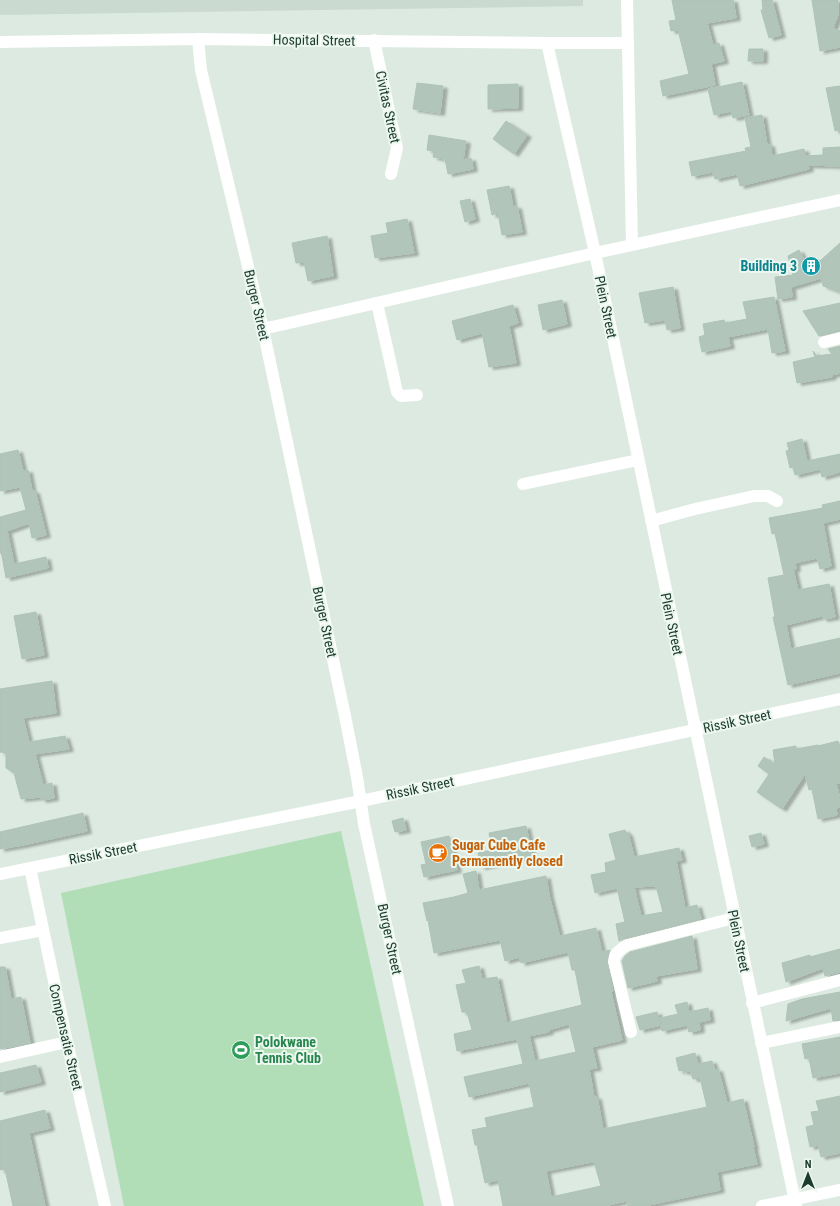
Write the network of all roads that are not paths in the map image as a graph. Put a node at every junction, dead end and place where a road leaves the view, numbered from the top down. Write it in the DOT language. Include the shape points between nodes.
graph roads {
  1 [pos="627,0"];
  2 [pos="198,39"];
  3 [pos="374,40"];
  4 [pos="0,42"];
  5 [pos="547,43"];
  6 [pos="627,43"];
  7 [pos="391,174"];
  8 [pos="840,200"];
  9 [pos="632,245"];
  10 [pos="595,253"];
  11 [pos="377,303"];
  12 [pos="263,329"];
  13 [pos="840,338"];
  14 [pos="824,342"];
  15 [pos="418,395"];
  16 [pos="638,460"];
  17 [pos="523,484"];
  18 [pos="777,501"];
  19 [pos="651,521"];
  20 [pos="840,699"];
  21 [pos="695,730"];
  22 [pos="361,801"];
  23 [pos="30,868"];
  24 [pos="0,874"];
  25 [pos="734,918"];
  26 [pos="43,930"];
  27 [pos="0,938"];
  28 [pos="840,980"];
  29 [pos="752,1003"];
  30 [pos="840,1027"];
  31 [pos="631,1032"];
  32 [pos="67,1042"];
  33 [pos="760,1043"];
  34 [pos="0,1057"];
  35 [pos="840,1190"];
  36 [pos="795,1202"];
  37 [pos="105,1206"];
  38 [pos="448,1206"];
  39 [pos="762,1206"];
  1 -- 6 [label="street"];
  2 -- 3 [label="street, Hospital Street"];
  2 -- 4 [label="street, Hospital Street"];
  2 -- 12 [label="street, Burger Street" via="201,70"];
  3 -- 5 [label="street, Hospital Street"];
  3 -- 7 [label="street, Civitas Street" via="397,148"];
  5 -- 6 [label="street, Hospital Street"];
  5 -- 10 [label="street, Plein Street"];
  6 -- 9 [label="street"];
  8 -- 9 [label="street"];
  9 -- 10 [label="street"];
  10 -- 11 [label="street"];
  10 -- 16 [label="street, Plein Street"];
  11 -- 12 [label="street"];
  11 -- 15 [label="street" via="397,392 401,396"];
  12 -- 22 [label="street, Burger Street"];
  13 -- 14 [label="street"];
  16 -- 17 [label="street"];
  16 -- 19 [label="street, Plein Street"];
  18 -- 19 [label="street" via="768,496 754,496"];
  19 -- 21 [label="street, Plein Street"];
  20 -- 21 [label="street, Rissik Street"];
  21 -- 22 [label="street, Rissik Street"];
  21 -- 25 [label="street, Plein Street"];
  22 -- 23 [label="street, Rissik Street"];
  22 -- 38 [label="street, Burger Street"];
  23 -- 24 [label="street, Rissik Street"];
  23 -- 26 [label="street, Compensatie Street"];
  25 -- 29 [label="street, Plein Street"];
  25 -- 31 [label="street" via="627,945 618,951 614,956 614,962"];
  26 -- 27 [label="street"];
  26 -- 32 [label="street, Compensatie Street"];
  28 -- 29 [label="street"];
  29 -- 33 [label="street, Plein Street"];
  30 -- 33 [label="street"];
  32 -- 34 [label="street"];
  32 -- 37 [label="street, Compensatie Street"];
  33 -- 36 [label="street, Plein Street"];
  35 -- 36 [label="street"];
  36 -- 39 [label="street"];
}
